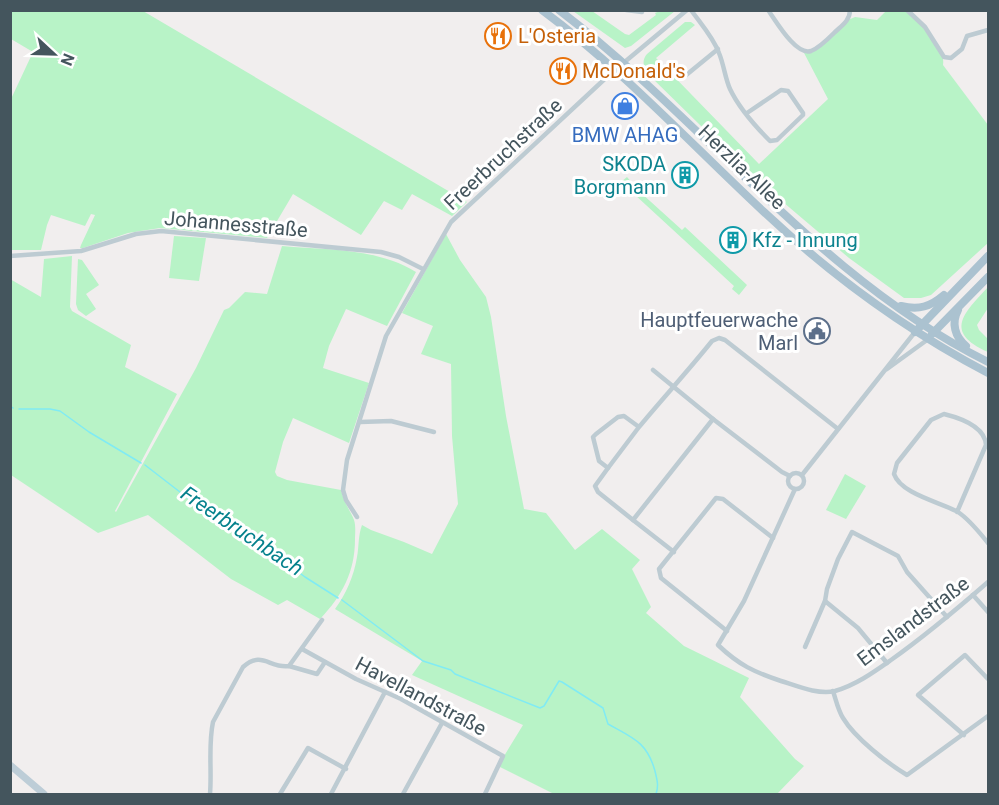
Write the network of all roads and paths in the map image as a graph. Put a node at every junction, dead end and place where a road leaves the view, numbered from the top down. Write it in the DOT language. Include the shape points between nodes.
graph roads {
  1 [pos="542,10"];
  2 [pos="559,10"];
  3 [pos="626,10"];
  4 [pos="689,10"];
  5 [pos="768,10"];
  6 [pos="850,10"];
  7 [pos="907,10"];
  8 [pos="642,12"];
  9 [pos="988,30"];
  10 [pos="718,49"];
  11 [pos="625,63"];
  12 [pos="615,71"];
  13 [pos="685,76"];
  14 [pos="747,113"];
  15 [pos="10,256"];
  16 [pos="988,256"];
  17 [pos="423,269"];
  18 [pos="971,272"];
  19 [pos="988,276"];
  20 [pos="965,299"];
  21 [pos="896,305"];
  22 [pos="923,323"];
  23 [pos="915,332"];
  24 [pos="934,332"];
  25 [pos="927,339"];
  26 [pos="979,357"];
  27 [pos="988,362"];
  28 [pos="652,370"];
  29 [pos="882,372"];
  30 [pos="988,373"];
  31 [pos="673,388"];
  32 [pos="712,419"];
  33 [pos="360,422"];
  34 [pos="639,428"];
  35 [pos="838,429"];
  36 [pos="434,432"];
  37 [pos="608,468"];
  38 [pos="802,475"];
  39 [pos="790,476"];
  40 [pos="795,489"];
  41 [pos="957,512"];
  42 [pos="357,518"];
  43 [pos="633,520"];
  44 [pos="773,538"];
  45 [pos="988,543"];
  46 [pos="674,552"];
  47 [pos="988,582"];
  48 [pos="973,595"];
  49 [pos="825,601"];
  50 [pos="988,612"];
  51 [pos="946,617"];
  52 [pos="322,620"];
  53 [pos="727,631"];
  54 [pos="805,647"];
  55 [pos="302,649"];
  56 [pos="325,662"];
  57 [pos="887,663"];
  58 [pos="289,666"];
  59 [pos="988,679"];
  60 [pos="385,692"];
  61 [pos="833,692"];
  62 [pos="988,717"];
  63 [pos="442,723"];
  64 [pos="964,735"];
  65 [pos="10,765"];
  66 [pos="346,769"];
  67 [pos="44,795"];
  68 [pos="210,795"];
  69 [pos="280,795"];
  70 [pos="331,795"];
  71 [pos="403,795"];
  72 [pos="484,795"];
  1 -- 12 [label="main road, Herzlia-Allee"];
  2 -- 11 [label="main road, Herzlia-Allee"];
  3 -- 8 [label="street"];
  4 -- 10 [label="street"];
  4 -- 11 [label="street, Freerbruchstraße"];
  5 -- 6 [label="street" via="794,46 803,51 812,51 827,40 848,20"];
  7 -- 9 [label="street" via="925,27 944,57 951,58 960,52 967,36"];
  10 -- 13 [label="street"];
  10 -- 14 [label="street" via="730,89"];
  11 -- 12 [label="street, Freerbruchstraße"];
  11 -- 21 [label="main road, Herzlia-Allee" via="801,231"];
  12 -- 17 [label="street, Freerbruchstraße" via="451,222"];
  12 -- 23 [label="main road, Herzlia-Allee" via="799,243"];
  14 -- 14 [label="street" via="770,141 777,140 803,115 784,90"];
  15 -- 17 [label="street, Johannesstraße" via="81,251 136,234 161,231 381,252"];
  16 -- 18 [label="main road"];
  17 -- 33 [label="street, Freerbruchstraße" via="387,336"];
  18 -- 21 [label="main road" via="934,303 921,308"];
  18 -- 22 [label="main road"];
  19 -- 20 [label="main road"];
  20 -- 24 [label="main road"];
  20 -- 26 [label="main road" via="956,313 954,328 959,340"];
  21 -- 22 [label="main road, Herzlia-Allee"];
  22 -- 23 [label="main road"];
  22 -- 24 [label="main road, Herzlia-Allee"];
  23 -- 25 [label="main road, Herzlia-Allee"];
  23 -- 29 [label="street"];
  24 -- 25 [label="main road"];
  24 -- 26 [label="main road, Herzlia-Allee"];
  25 -- 29 [label="street"];
  25 -- 30 [label="main road, Herzlia-Allee"];
  26 -- 27 [label="main road, Herzlia-Allee"];
  28 -- 31 [label="street"];
  29 -- 35 [label="street"];
  31 -- 32 [label="street"];
  31 -- 34 [label="street"];
  31 -- 35 [label="street" via="712,341 719,338"];
  32 -- 39 [label="street"];
  32 -- 43 [label="street"];
  33 -- 36 [label="street" via="391,422"];
  33 -- 42 [label="street, Freerbruchstraße" via="347,460 343,490"];
  34 -- 37 [label="street"];
  34 -- 37 [label="street" via="624,416 618,417 593,437 598,460"];
  35 -- 38 [label="street"];
  37 -- 43 [label="street" via="595,486"];
  38 -- 39 [label="street"];
  38 -- 40 [label="street" via="804,483"];
  39 -- 40 [label="street" via="789,485"];
  40 -- 44 [label="street"];
  41 -- 41 [label="street" via="905,488 894,474 897,463 931,420 944,414 979,429 986,438"];
  41 -- 45 [label="street"];
  43 -- 46 [label="street"];
  44 -- 46 [label="street" via="723,499 716,498"];
  44 -- 53 [label="street"];
  46 -- 53 [label="street" via="659,569 661,578"];
  47 -- 48 [label="street, Emslandstraße"];
  48 -- 50 [label="street"];
  48 -- 51 [label="street, Emslandstraße"];
  49 -- 51 [label="street" via="838,559 852,532 898,556"];
  49 -- 54 [label="street"];
  49 -- 57 [label="street" via="858,628"];
  51 -- 57 [label="street, Emslandstraße"];
  52 -- 55 [label="street"];
  53 -- 61 [label="street" via="718,645 738,663 801,687"];
  55 -- 56 [label="street, Havellandstraße"];
  55 -- 58 [label="street"];
  56 -- 58 [label="street, Havellandstraße" via="317,674"];
  56 -- 60 [label="street, Havellandstraße"];
  57 -- 61 [label="street, Emslandstraße"];
  58 -- 68 [label="street" via="260,659 243,667 213,722"];
  59 -- 64 [label="street" via="966,655 918,695"];
  60 -- 63 [label="street, Havellandstraße"];
  60 -- 66 [label="street"];
  61 -- 64 [label="street" via="847,724 907,775"];
  62 -- 64 [label="street"];
  63 -- 71 [label="street"];
  63 -- 72 [label="street, Havellandstraße" via="503,756"];
  65 -- 67 [label="street"];
  66 -- 69 [label="street" via="308,748"];
  66 -- 70 [label="street"];
}
